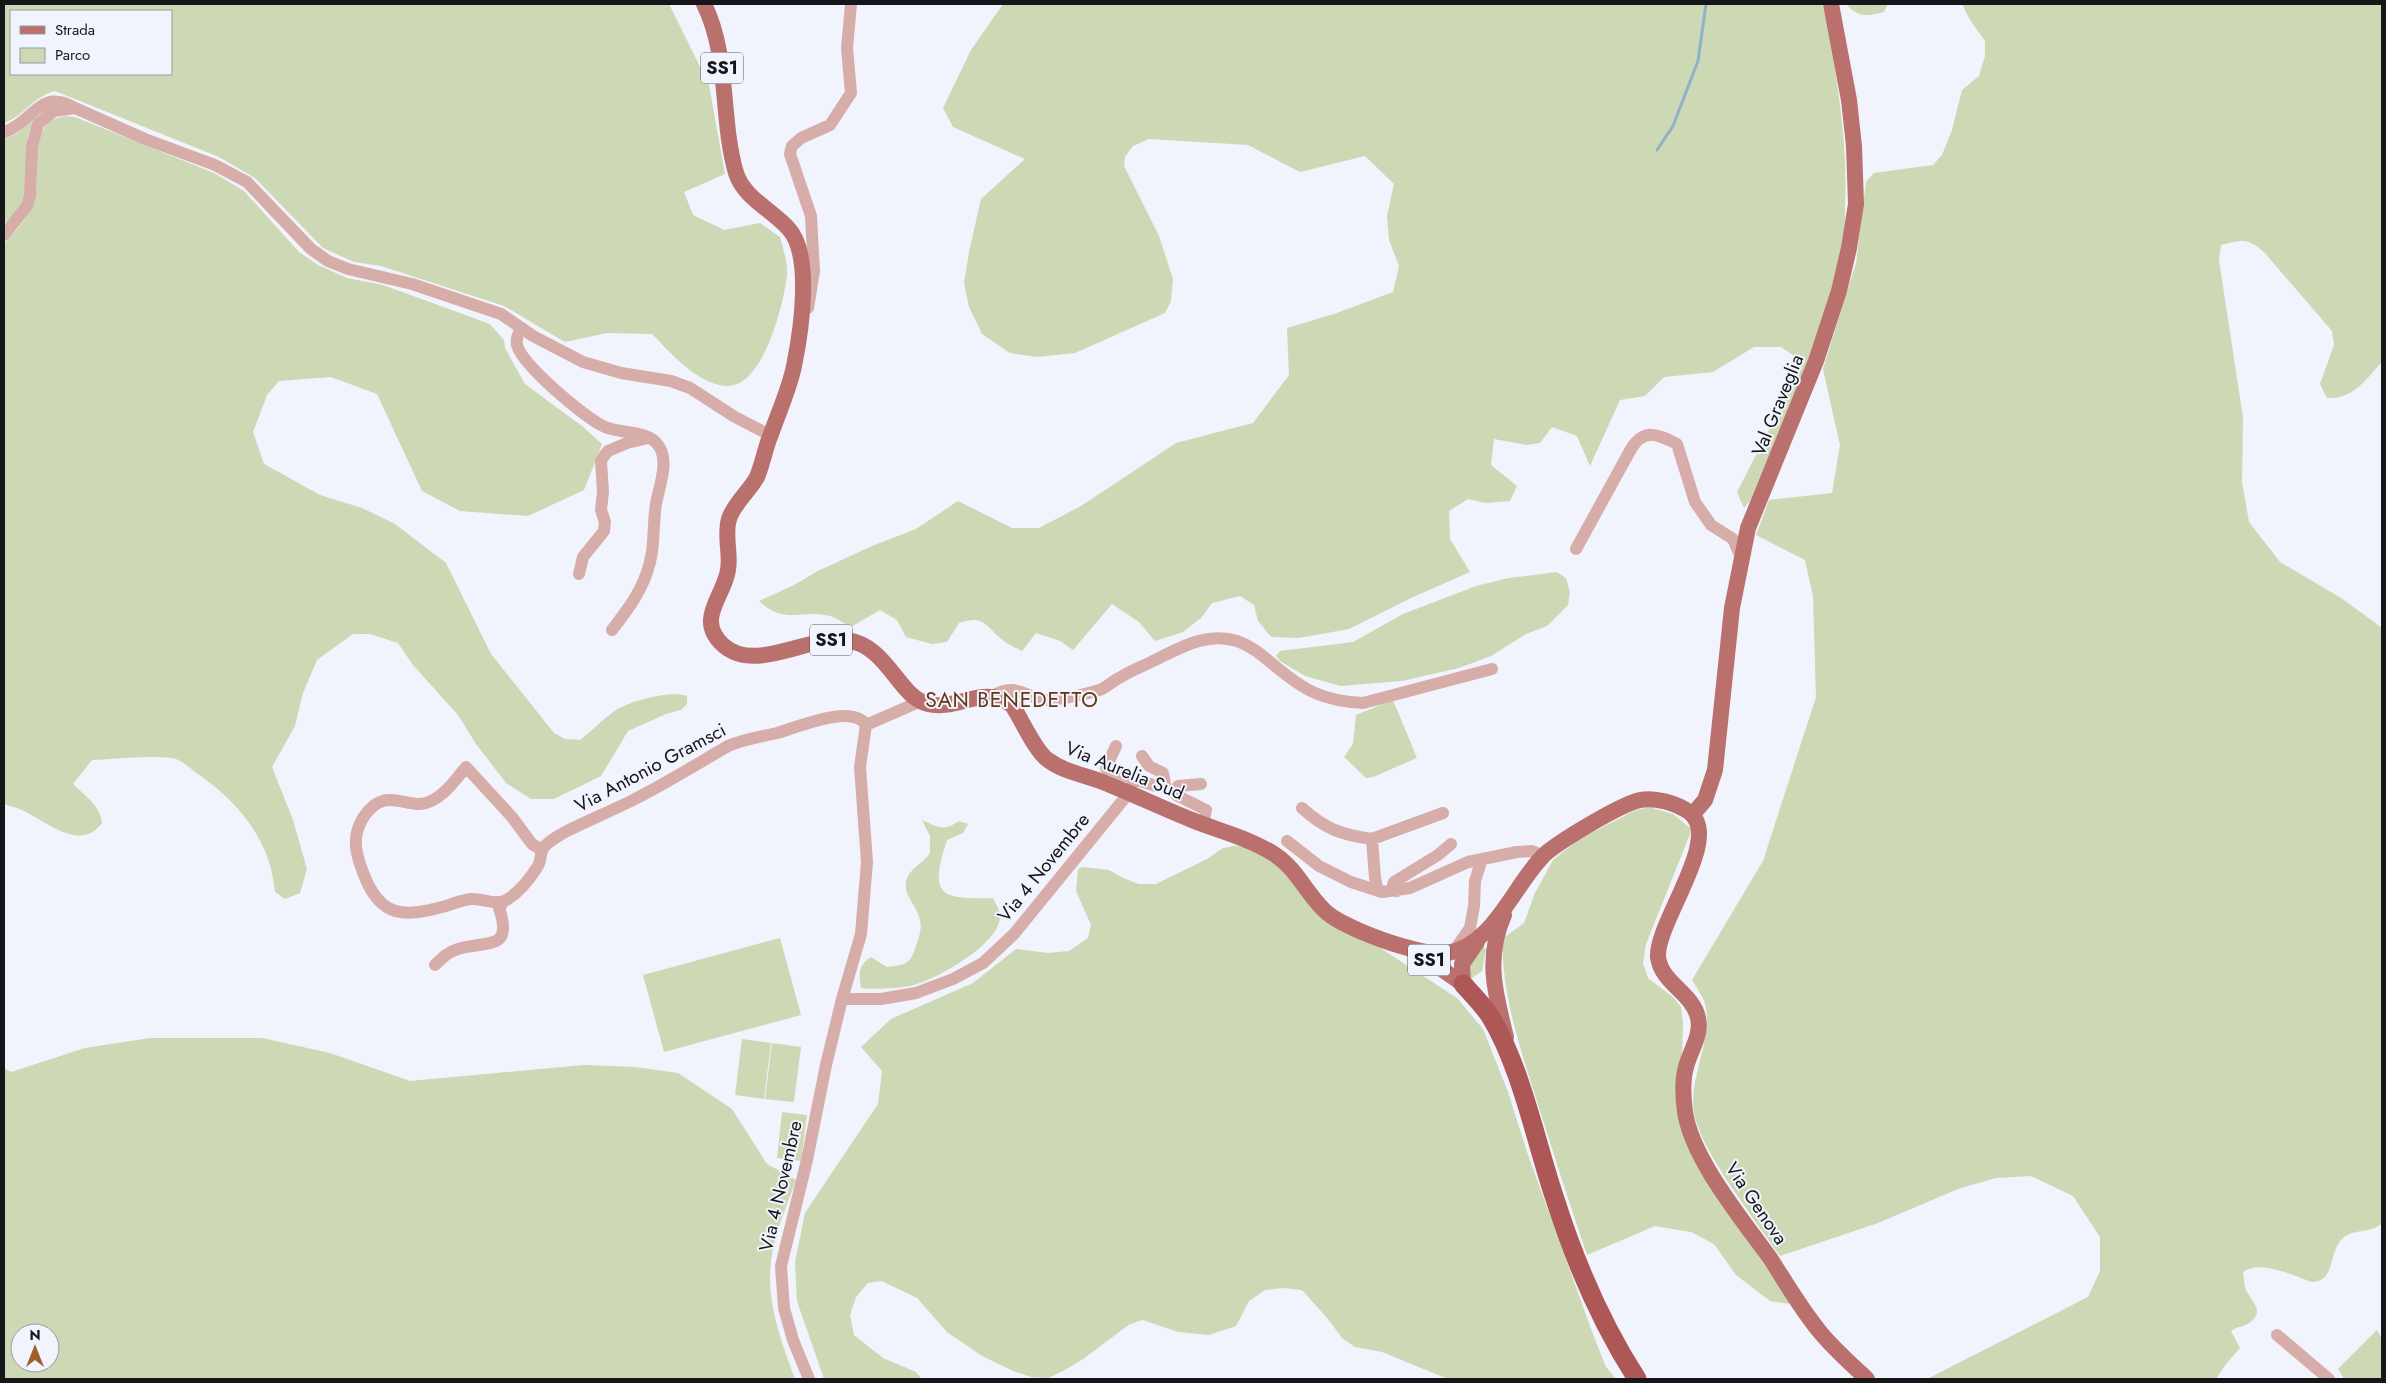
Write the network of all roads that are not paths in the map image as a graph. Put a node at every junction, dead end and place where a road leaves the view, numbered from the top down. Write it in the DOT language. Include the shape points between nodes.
graph roads {
  1 [pos="704,4"];
  2 [pos="852,4"];
  3 [pos="1831,4"];
  4 [pos="75,108"];
  5 [pos="4,132"];
  6 [pos="4,235"];
  7 [pos="800,326"];
  8 [pos="522,328"];
  9 [pos="770,435"];
  10 [pos="650,438"];
  11 [pos="1576,550"];
  12 [pos="1741,557"];
  13 [pos="579,574"];
  14 [pos="612,630"];
  15 [pos="1492,669"];
  16 [pos="993,696"];
  17 [pos="1033,696"];
  18 [pos="921,701"];
  19 [pos="1017,712"];
  20 [pos="866,726"];
  21 [pos="1116,746"];
  22 [pos="1142,756"];
  23 [pos="1201,784"];
  24 [pos="1131,786"];
  25 [pos="1302,808"];
  26 [pos="1444,813"];
  27 [pos="1693,814"];
  28 [pos="1202,824"];
  29 [pos="1372,839"];
  30 [pos="1287,841"];
  31 [pos="1451,844"];
  32 [pos="542,850"];
  33 [pos="1544,856"];
  34 [pos="1482,859"];
  35 [pos="1378,891"];
  36 [pos="1397,891"];
  37 [pos="504,901"];
  38 [pos="1509,904"];
  39 [pos="1484,933"];
  40 [pos="1391,942"];
  41 [pos="1454,951"];
  42 [pos="435,965"];
  43 [pos="1492,966"];
  44 [pos="1463,984"];
  45 [pos="842,999"];
  46 [pos="1512,1063"];
  47 [pos="2277,1335"];
  48 [pos="809,1379"];
  49 [pos="1637,1379"];
  50 [pos="1867,1379"];
  51 [pos="2329,1379"];
  1 -- 7 [label="main road, SS1" via="720,54 727,128 737,177 754,199 787,226 800,246 803,270"];
  2 -- 7 [label="street" via="847,48 851,93 830,125 801,138 792,146 790,154 811,216 814,249 809,306"];
  3 -- 12 [label="main road, Val Graveglia" via="1854,146 1856,197 1850,248 1819,354 1758,499"];
  4 -- 5 [label="street" via="57,100 50,101"];
  4 -- 6 [label="street" via="54,110 38,124 32,146 27,206"];
  4 -- 8 [label="street" via="215,165 247,182 311,249 328,261 493,311"];
  7 -- 9 [label="main road, SS1" via="786,396"];
  8 -- 9 [label="street" via="583,362 621,373 672,381 690,388"];
  8 -- 10 [label="street" via="517,345 527,362 584,415 606,427"];
  9 -- 18 [label="main road, SS1" via="755,480 729,517 728,572 711,619 717,639 729,650 751,656 823,641 855,642 875,652"];
  10 -- 13 [label="street" via="608,451 601,461 604,532 584,557"];
  10 -- 14 [label="street" via="661,449 663,464 655,538 646,574"];
  11 -- 12 [label="street" via="1631,448 1643,434 1666,438 1677,444 1695,502 1711,525 1733,539"];
  12 -- 27 [label="main road, Val Graveglia" via="1732,608 1715,770 1705,800"];
  15 -- 17 [label="street" via="1363,703 1342,702 1326,699 1297,684 1247,645 1224,639 1205,640 1183,645 1102,689 1050,700"];
  16 -- 17 [label="street" via="1009,690"];
  16 -- 18 [label="main road" via="938,705"];
  16 -- 19 [label="main road, Via Aurelia Sud / SS1" via="1006,700"];
  17 -- 19 [label="street"];
  18 -- 20 [label="street"];
  19 -- 24 [label="main road, Via Aurelia Sud / SS1" via="1039,752 1047,760 1060,767"];
  20 -- 32 [label="street, Via Antonio Gramsci" via="856,718 830,718 744,739 634,800 565,832"];
  20 -- 45 [label="street, Via 4 Novembre" via="860,767 867,862 864,907 856,956"];
  21 -- 24 [label="street" via="1106,768"];
  22 -- 24 [label="street" via="1149,766 1164,773 1165,784"];
  23 -- 28 [label="street" via="1182,784 1175,792 1206,810"];
  24 -- 28 [label="main road, Via Aurelia Sud / SS1"];
  24 -- 45 [label="street, Via 4 Novembre" via="1014,934 983,963 916,994 881,999"];
  25 -- 29 [label="street" via="1325,827"];
  26 -- 29 [label="street"];
  27 -- 33 [label="main road, Via Aurelia Sud / SS1" via="1662,800 1640,800 1574,834"];
  27 -- 50 [label="main road, Via Genova" via="1700,832 1697,849 1663,935 1658,957 1666,976 1692,1004 1699,1022 1699,1031 1685,1069 1688,1126 1723,1190 1820,1331"];
  28 -- 40 [label="main road, Via Aurelia Sud / SS1" via="1274,854 1294,871 1323,910 1335,920"];
  29 -- 35 [label="street"];
  30 -- 35 [label="street" via="1319,866"];
  31 -- 36 [label="street" via="1394,882"];
  32 -- 37 [label="street, Via Antonio Gramsci" via="538,866 513,896"];
  32 -- 37 [label="street" via="532,844 466,767 451,786 431,802 384,801 364,817 357,830 355,844 358,860 373,895 390,910 398,913 428,911 472,899 494,903"];
  33 -- 34 [label="street" via="1517,852"];
  33 -- 38 [label="main road, Via Aurelia Sud / SS1"];
  34 -- 36 [label="street"];
  34 -- 41 [label="street" via="1475,881 1470,928"];
  35 -- 36 [label="street"];
  37 -- 42 [label="street" via="499,908 505,926 496,941 452,951"];
  38 -- 39 [label="main road, Via Aurelia Sud / SS1"];
  38 -- 43 [label="main road, SS1" via="1497,935"];
  39 -- 41 [label="main road, Via Aurelia Sud / SS1"];
  39 -- 44 [label="main road, SS1" via="1462,964"];
  40 -- 41 [label="main road, Via Aurelia Sud / SS1" via="1425,952"];
  40 -- 44 [label="main road, SS1" via="1434,963"];
  43 -- 44 [label="main road, SS1" via="1481,981"];
  43 -- 46 [label="main road" via="1494,991"];
  44 -- 46 [label="highway" via="1490,1016"];
  45 -- 48 [label="street, Via 4 Novembre" via="781,1266 784,1308"];
  46 -- 49 [label="highway" via="1554,1199 1586,1285"];
  47 -- 51 [label="street"];
}
